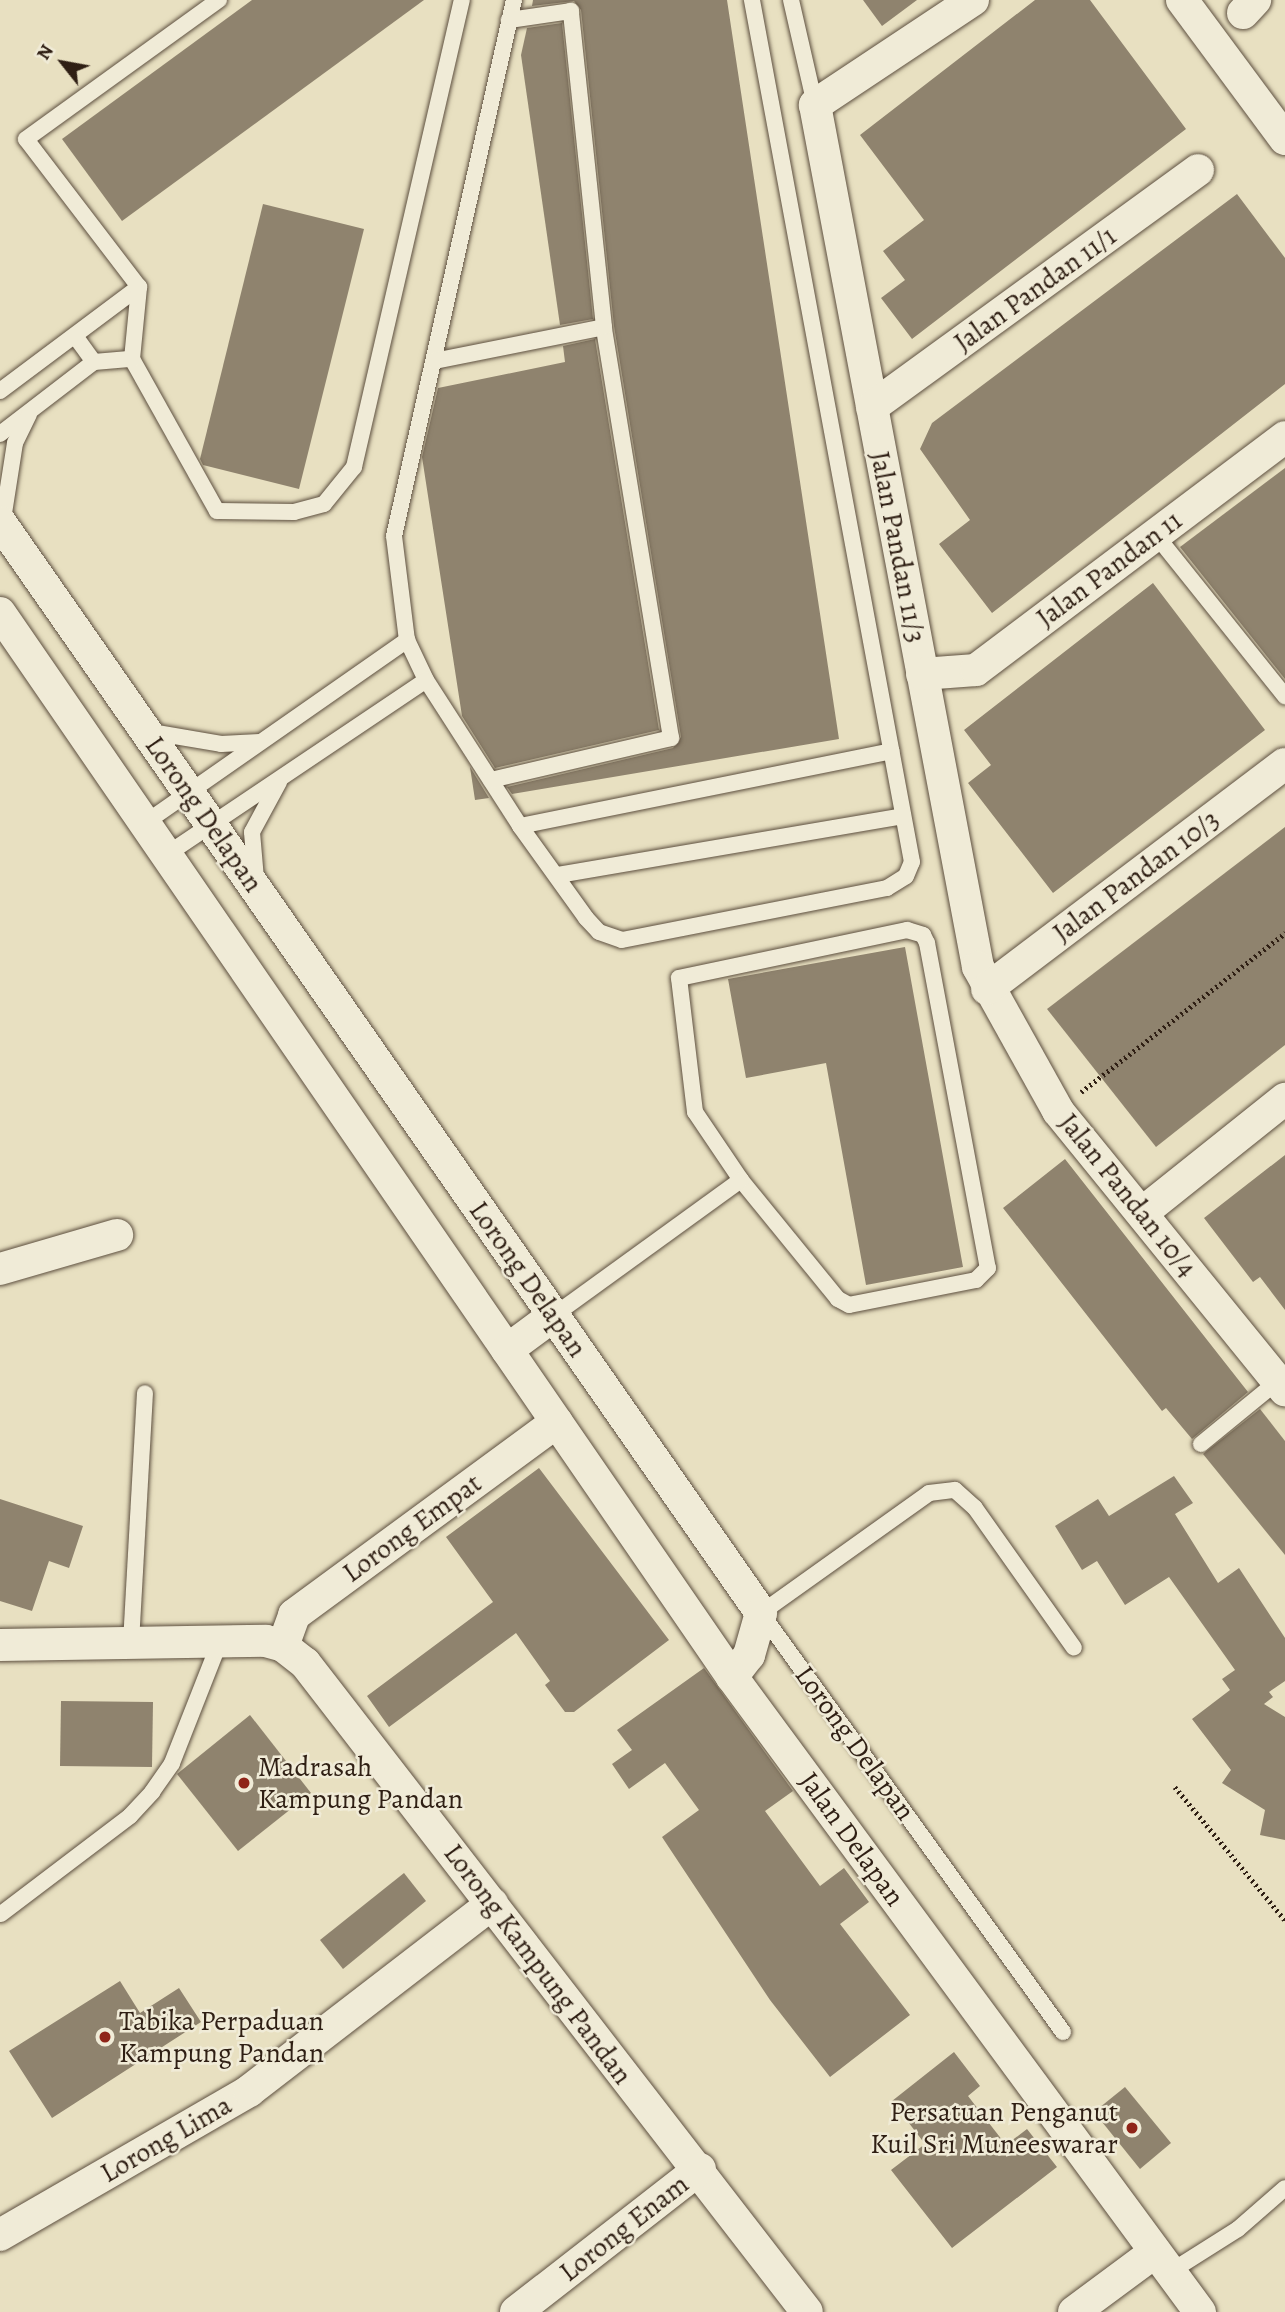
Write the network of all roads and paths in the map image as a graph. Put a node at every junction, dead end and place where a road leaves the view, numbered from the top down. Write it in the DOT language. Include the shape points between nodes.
graph roads {
  1 [pos="219,0"];
  2 [pos="462,0"];
  3 [pos="514,0"];
  4 [pos="752,0"];
  5 [pos="791,0"];
  6 [pos="973,0"];
  7 [pos="1182,0"];
  8 [pos="509,20"];
  9 [pos="815,104"];
  10 [pos="1285,139"];
  11 [pos="1198,170"];
  12 [pos="139,287"];
  13 [pos="604,327"];
  14 [pos="75,336"];
  15 [pos="132,359"];
  16 [pos="434,361"];
  17 [pos="94,362"];
  18 [pos="0,391"];
  19 [pos="872,408"];
  20 [pos="32,409"];
  21 [pos="0,434"];
  22 [pos="1285,437"];
  23 [pos="1,524"];
  24 [pos="1155,534"];
  25 [pos="0,613"];
  26 [pos="407,640"];
  27 [pos="922,674"];
  28 [pos="426,680"];
  29 [pos="1285,696"];
  30 [pos="145,730"];
  31 [pos="260,742"];
  32 [pos="891,751"];
  33 [pos="1285,764"];
  34 [pos="285,775"];
  35 [pos="491,780"];
  36 [pos="189,793"];
  37 [pos="903,816"];
  38 [pos="145,823"];
  39 [pos="211,824"];
  40 [pos="520,826"];
  41 [pos="166,855"];
  42 [pos="558,875"];
  43 [pos="257,892"];
  44 [pos="1285,933"];
  45 [pos="987,989"];
  46 [pos="1285,1099"];
  47 [pos="1058,1111"];
  48 [pos="741,1180"];
  49 [pos="1142,1213"];
  50 [pos="117,1236"];
  51 [pos="0,1269"];
  52 [pos="553,1315"];
  53 [pos="507,1350"];
  54 [pos="1282,1385"];
  55 [pos="145,1393"];
  56 [pos="557,1422"];
  57 [pos="1201,1444"];
  58 [pos="761,1613"];
  59 [pos="220,1642"];
  60 [pos="131,1643"];
  61 [pos="0,1645"];
  62 [pos="283,1646"];
  63 [pos="1074,1648"];
  64 [pos="732,1677"];
  65 [pos="1175,1787"];
  66 [pos="492,1904"];
  67 [pos="1,1914"];
  68 [pos="1285,1920"];
  69 [pos="1063,2032"];
  70 [pos="699,2169"];
  71 [pos="1285,2188"];
  72 [pos="0,2235"];
  73 [pos="1162,2262"];
  74 [pos="1194,2310"];
  75 [pos="516,2312"];
  76 [pos="807,2312"];
  77 [pos="1074,2312"];
  1 -- 12 [label="lane" via="26,139"];
  2 -- 15 [label="lane" via="354,467 324,504 294,512 217,511"];
  3 -- 8 [label="lane"];
  4 -- 32 [label="lane"];
  5 -- 9 [label="lane"];
  6 -- 9 [label="street"];
  7 -- 10 [label="street"];
  8 -- 13 [label="lane" via="572,11"];
  8 -- 16 [label="lane"];
  9 -- 19 [label="street, Jalan Pandan 11/3"];
  11 -- 19 [label="street, Jalan Pandan 11/1"];
  12 -- 14 [label="lane"];
  12 -- 15 [label="lane"];
  13 -- 16 [label="lane"];
  13 -- 35 [label="lane" via="671,738"];
  14 -- 17 [label="lane"];
  14 -- 18 [label="lane"];
  15 -- 17 [label="lane"];
  16 -- 26 [label="lane" via="394,536"];
  17 -- 20 [label="lane"];
  19 -- 27 [label="street, Jalan Pandan 11/3"];
  20 -- 21 [label="lane"];
  20 -- 23 [label="lane" via="15,443"];
  22 -- 24 [label="street, Jalan Pandan 11"];
  23 -- 30 [label="street, Lorong Delapan"];
  24 -- 27 [label="street, Jalan Pandan 11" via="976,670"];
  24 -- 29 [label="lane"];
  25 -- 38 [label="street, Lorong Delapan"];
  26 -- 28 [label="lane"];
  26 -- 31 [label="lane"];
  27 -- 45 [label="street, Jalan Pandan 11/3" via="978,967"];
  28 -- 34 [label="lane"];
  28 -- 35 [label="lane"];
  30 -- 31 [label="lane" via="221,744"];
  30 -- 36 [label="street, Lorong Delapan"];
  31 -- 36 [label="lane"];
  32 -- 37 [label="lane"];
  32 -- 40 [label="lane"];
  33 -- 45 [label="street, Jalan Pandan 10/3"];
  34 -- 39 [label="lane"];
  34 -- 43 [label="lane" via="252,832"];
  35 -- 40 [label="lane"];
  36 -- 38 [label="lane"];
  36 -- 39 [label="street, Lorong Delapan"];
  37 -- 42 [label="lane"];
  37 -- 42 [label="lane" via="912,862 906,876 887,888 622,940 599,932"];
  38 -- 41 [label="street, Lorong Delapan"];
  39 -- 41 [label="lane"];
  39 -- 43 [label="street, Lorong Delapan"];
  40 -- 42 [label="lane"];
  41 -- 53 [label="street, Lorong Delapan"];
  43 -- 52 [label="street, Lorong Delapan"];
  44 -- 47 [label="path"];
  45 -- 47 [label="street, Jalan Pandan 10/4"];
  46 -- 49 [label="street"];
  47 -- 49 [label="street, Jalan Pandan 10/4"];
  48 -- 48 [label="lane" via="843,1303 855,1305 984,1275 989,1259 923,935 907,930 679,978 690,1096 704,1127"];
  48 -- 52 [label="lane"];
  49 -- 54 [label="street, Jalan Pandan 10/4"];
  50 -- 51 [label="street"];
  52 -- 53 [label="street"];
  52 -- 58 [label="street, Lorong Delapan"];
  53 -- 56 [label="street, Lorong Delapan"];
  54 -- 57 [label="lane"];
  55 -- 60 [label="lane"];
  56 -- 62 [label="street, Lorong Empat" via="295,1615"];
  56 -- 64 [label="street, Jalan Delapan"];
  58 -- 63 [label="lane" via="929,1493 956,1490 975,1508"];
  58 -- 64 [label="street" via="749,1654"];
  58 -- 69 [label="lane, Lorong Delapan"];
  59 -- 60 [label="street"];
  59 -- 62 [label="street" via="266,1641"];
  59 -- 67 [label="lane" via="172,1763 152,1792 130,1816"];
  60 -- 61 [label="street"];
  62 -- 66 [label="street, Lorong Kampung Pandan" via="305,1663"];
  64 -- 73 [label="street, Jalan Delapan"];
  65 -- 68 [label="path"];
  66 -- 70 [label="street, Lorong Kampung Pandan"];
  66 -- 72 [label="street, Lorong Lima" via="250,2091"];
  70 -- 75 [label="street, Lorong Enam"];
  70 -- 76 [label="street, Lorong Kampung Pandan"];
  71 -- 73 [label="lane" via="1238,2229"];
  73 -- 74 [label="street, Jalan Delapan"];
  73 -- 77 [label="street"];
}
